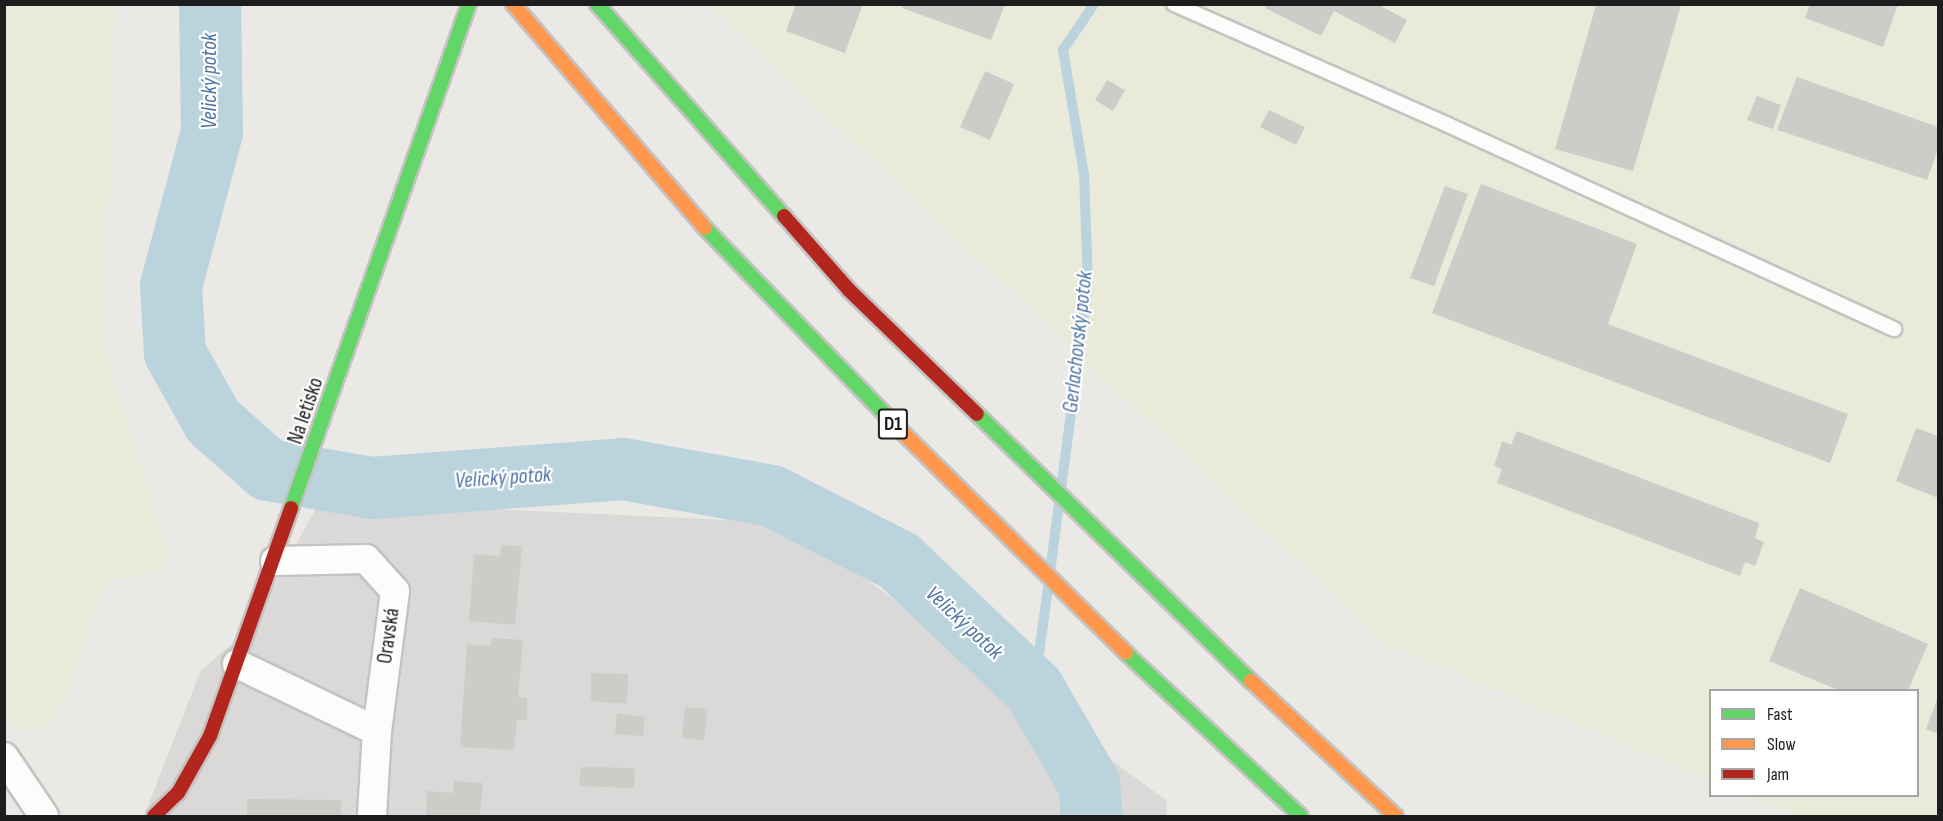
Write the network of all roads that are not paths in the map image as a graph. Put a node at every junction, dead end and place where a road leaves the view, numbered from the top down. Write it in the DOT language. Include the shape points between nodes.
graph roads {
  1 [pos="469,4"];
  2 [pos="513,4"];
  3 [pos="597,4"];
  4 [pos="1174,4"];
  5 [pos="1894,329"];
  6 [pos="275,561"];
  7 [pos="237,664"];
  8 [pos="377,731"];
  9 [pos="4,757"];
  10 [pos="44,816"];
  11 [pos="154,816"];
  12 [pos="372,816"];
  13 [pos="1301,816"];
  14 [pos="1396,816"];
  1 -- 6 [label="main road, Na letisko"];
  2 -- 13 [label="main road, D1" via="675,195 802,332 1068,598"];
  3 -- 14 [label="main road" via="849,290"];
  4 -- 5 [label="lane"];
  6 -- 7 [label="main road, Na letisko"];
  6 -- 8 [label="street, Oravská" via="366,559 395,591"];
  7 -- 8 [label="street"];
  7 -- 11 [label="main road, Na letisko" via="210,736 178,793"];
  8 -- 12 [label="street, Oravská"];
  9 -- 10 [label="street"];
}
